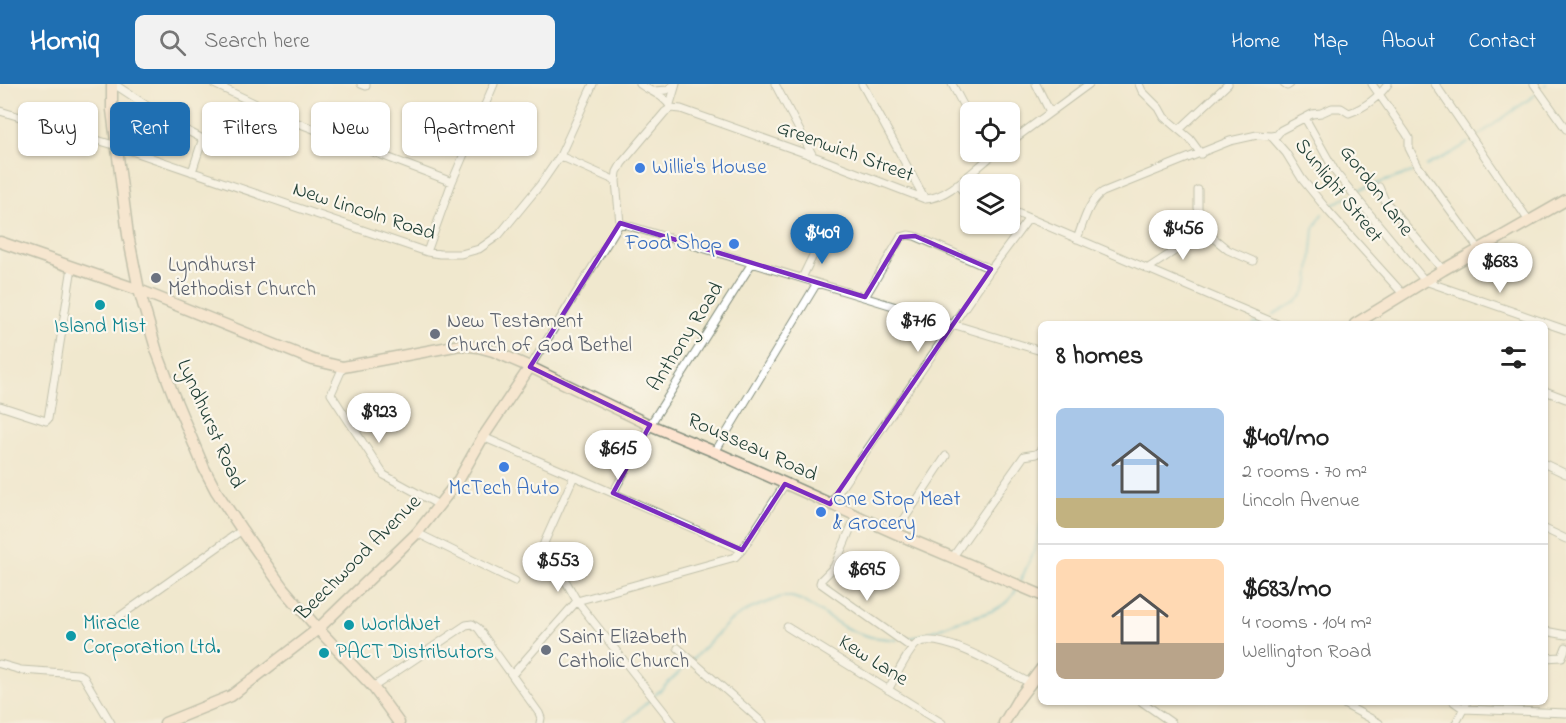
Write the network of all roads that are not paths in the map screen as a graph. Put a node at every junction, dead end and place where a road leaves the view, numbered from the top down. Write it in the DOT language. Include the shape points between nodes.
graph roads {
  1 [pos="113,84"];
  2 [pos="214,84"];
  3 [pos="361,84"];
  4 [pos="366,84"];
  5 [pos="494,84"];
  6 [pos="593,84"];
  7 [pos="675,84"];
  8 [pos="775,84"];
  9 [pos="862,84"];
  10 [pos="952,84"];
  11 [pos="1036,84"];
  12 [pos="1089,84"];
  13 [pos="1139,84"];
  14 [pos="1228,84"];
  15 [pos="1284,84"];
  16 [pos="1290,84"];
  17 [pos="1372,84"];
  18 [pos="1388,84"];
  19 [pos="1435,84"];
  20 [pos="1534,84"];
  21 [pos="640,85"];
  22 [pos="649,90"];
  23 [pos="1379,94"];
  24 [pos="112,102"];
  25 [pos="962,102"];
  26 [pos="671,106"];
  27 [pos="0,111"];
  28 [pos="1050,112"];
  29 [pos="1305,118"];
  30 [pos="1180,129"];
  31 [pos="1566,129"];
  32 [pos="1020,134"];
  33 [pos="1271,136"];
  34 [pos="110,144"];
  35 [pos="1201,154"];
  36 [pos="118,156"];
  37 [pos="146,156"];
  38 [pos="560,156"];
  39 [pos="813,156"];
  40 [pos="982,162"];
  41 [pos="192,172"];
  42 [pos="452,182"];
  43 [pos="616,182"];
  44 [pos="957,184"];
  45 [pos="1379,187"];
  46 [pos="960,188"];
  47 [pos="1198,190"];
  48 [pos="925,199"];
  49 [pos="1564,205"];
  50 [pos="1020,214"];
  51 [pos="1029,218"];
  52 [pos="1529,220"];
  53 [pos="620,223"];
  54 [pos="1205,231"];
  55 [pos="1077,239"];
  56 [pos="820,241"];
  57 [pos="0,243"];
  58 [pos="1479,249"];
  59 [pos="427,252"];
  60 [pos="1253,261"];
  61 [pos="752,263"];
  62 [pos="72,267"];
  63 [pos="991,269"];
  64 [pos="1147,269"];
  65 [pos="1443,270"];
  66 [pos="802,278"];
  67 [pos="1425,281"];
  68 [pos="817,283"];
  69 [pos="139,290"];
  70 [pos="1404,295"];
  71 [pos="865,297"];
  72 [pos="1270,321"];
  73 [pos="1360,321"];
  74 [pos="1540,321"];
  75 [pos="954,324"];
  76 [pos="1548,324"];
  77 [pos="1566,330"];
  78 [pos="1038,350"];
  79 [pos="343,367"];
  80 [pos="530,367"];
  81 [pos="1548,392"];
  82 [pos="1566,399"];
  83 [pos="0,406"];
  84 [pos="650,425"];
  85 [pos="483,437"];
  86 [pos="715,452"];
  87 [pos="1038,452"];
  88 [pos="946,456"];
  89 [pos="1548,465"];
  90 [pos="1566,474"];
  91 [pos="574,476"];
  92 [pos="785,484"];
  93 [pos="613,493"];
  94 [pos="830,504"];
  95 [pos="439,505"];
  96 [pos="856,516"];
  97 [pos="242,530"];
  98 [pos="1548,530"];
  99 [pos="417,533"];
  100 [pos="894,533"];
  101 [pos="1566,539"];
  102 [pos="742,550"];
  103 [pos="952,558"];
  104 [pos="515,581"];
  105 [pos="1038,594"];
  106 [pos="578,601"];
  107 [pos="109,624"];
  108 [pos="787,627"];
  109 [pos="318,629"];
  110 [pos="1548,631"];
  111 [pos="1566,635"];
  112 [pos="1566,647"];
  113 [pos="678,648"];
  114 [pos="912,648"];
  115 [pos="1564,657"];
  116 [pos="1548,658"];
  117 [pos="0,664"];
  118 [pos="1038,673"];
  119 [pos="512,675"];
  120 [pos="1030,683"];
  121 [pos="373,687"];
  122 [pos="888,690"];
  123 [pos="1146,705"];
  124 [pos="1345,705"];
  125 [pos="1466,705"];
  126 [pos="1566,713"];
  127 [pos="541,722"];
  128 [pos="1007,722"];
  129 [pos="111,723"];
  130 [pos="165,723"];
  131 [pos="399,723"];
  132 [pos="673,723"];
  133 [pos="763,723"];
  134 [pos="942,723"];
  135 [pos="1172,723"];
  136 [pos="1378,723"];
  137 [pos="1456,723"];
  1 -- 24 [label="street, Lyndhurst Road"];
  1 -- 41 [label="street" via="201,138"];
  2 -- 42 [label="street" via="290,120"];
  3 -- 4 [label="street"];
  5 -- 42 [label="street"];
  6 -- 38 [label="street, New Lincoln Road"];
  7 -- 22 [label="street" via="667,90"];
  7 -- 26 [label="street"];
  8 -- 39 [label="street"];
  9 -- 48 [label="street"];
  10 -- 25 [label="street"];
  11 -- 28 [label="street"];
  12 -- 28 [label="street"];
  13 -- 30 [label="street" via="1164,117"];
  14 -- 30 [label="street"];
  15 -- 16 [label="street"];
  17 -- 23 [label="street"];
  18 -- 23 [label="street"];
  19 -- 52 [label="street"];
  20 -- 31 [label="street"];
  21 -- 22 [label="street, Greenwich Street"];
  22 -- 26 [label="street, Greenwich Street"];
  23 -- 29 [label="street" via="1349,113 1332,108"];
  23 -- 58 [label="street" via="1409,138 1409,148 1418,166"];
  26 -- 39 [label="street, Greenwich Street"];
  26 -- 43 [label="street" via="622,163"];
  27 -- 34 [label="street, New Lincoln Road"];
  28 -- 32 [label="street"];
  29 -- 33 [label="street"];
  29 -- 67 [label="street, Gordon Lane" via="1336,173"];
  30 -- 35 [label="street"];
  33 -- 35 [label="street, Sunlight Street" via="1236,140"];
  33 -- 70 [label="street, Sunlight Street" via="1329,212"];
  35 -- 55 [label="street, Sunlight Street" via="1098,194"];
  36 -- 69 [label="street, Lyndhurst Road"];
  37 -- 41 [label="street, New Lincoln Road"];
  38 -- 43 [label="street"];
  38 -- 59 [label="street, New Lincoln Road" via="500,235 479,249 461,254"];
  39 -- 48 [label="street, Greenwich Street"];
  40 -- 44 [label="street, Greenwich Street"];
  41 -- 59 [label="street, New Lincoln Road"];
  42 -- 59 [label="street"];
  43 -- 53 [label="street"];
  44 -- 46 [label="street"];
  44 -- 48 [label="street, Greenwich Street" via="939,196"];
  45 -- 65 [label="street" via="1385,201"];
  47 -- 54 [label="street" via="1198,208"];
  49 -- 52 [label="street"];
  50 -- 51 [label="street"];
  51 -- 55 [label="street"];
  51 -- 63 [label="street"];
  52 -- 58 [label="street"];
  53 -- 61 [label="street"];
  53 -- 80 [label="street"];
  54 -- 60 [label="street" via="1228,249"];
  54 -- 64 [label="street"];
  55 -- 64 [label="street"];
  56 -- 66 [label="street"];
  57 -- 62 [label="street, Rousseau Road"];
  58 -- 65 [label="street"];
  61 -- 66 [label="street"];
  61 -- 84 [label="street, Anthony Road"];
  62 -- 69 [label="street, Rousseau Road"];
  62 -- 83 [label="street" via="48,420"];
  63 -- 71 [label="street" via="908,235 901,237"];
  63 -- 75 [label="street"];
  64 -- 72 [label="street"];
  65 -- 67 [label="street"];
  66 -- 68 [label="street"];
  67 -- 70 [label="street"];
  67 -- 74 [label="street"];
  68 -- 71 [label="street"];
  68 -- 86 [label="street"];
  69 -- 79 [label="street, Rousseau Road" via="313,360"];
  69 -- 97 [label="street, Lyndhurst Road" via="157,352 186,425 216,491"];
  70 -- 73 [label="street"];
  71 -- 75 [label="street"];
  75 -- 78 [label="street"];
  75 -- 94 [label="street"];
  76 -- 77 [label="street"];
  79 -- 80 [label="street, Rousseau Road" via="460,345 492,351"];
  79 -- 95 [label="street" via="331,394 384,475"];
  80 -- 84 [label="street, Rousseau Road"];
  80 -- 85 [label="street, Beechwood Avenue"];
  81 -- 82 [label="street"];
  84 -- 86 [label="street, Rousseau Road"];
  84 -- 93 [label="street, Anthony Road"];
  85 -- 91 [label="street"];
  85 -- 95 [label="street, Beechwood Avenue"];
  86 -- 92 [label="street, Rousseau Road"];
  87 -- 103 [label="street" via="1024,456"];
  88 -- 100 [label="street"];
  89 -- 90 [label="street"];
  91 -- 93 [label="street"];
  91 -- 106 [label="street" via="544,543"];
  92 -- 94 [label="street, Rousseau Road"];
  92 -- 102 [label="street"];
  93 -- 102 [label="street"];
  94 -- 96 [label="street, Rousseau Road"];
  95 -- 99 [label="street, Beechwood Avenue"];
  96 -- 100 [label="street, Rousseau Road"];
  96 -- 114 [label="street" via="834,567 820,583"];
  97 -- 107 [label="street"];
  97 -- 109 [label="street, Lyndhurst Road"];
  98 -- 101 [label="street"];
  99 -- 104 [label="street"];
  99 -- 109 [label="street, Beechwood Avenue"];
  100 -- 103 [label="street, Rousseau Road"];
  102 -- 106 [label="street" via="735,557"];
  103 -- 105 [label="street, Rousseau Road"];
  106 -- 119 [label="street"];
  106 -- 132 [label="street"];
  108 -- 122 [label="street, Kew Lane"];
  109 -- 121 [label="street, Lyndhurst Road"];
  109 -- 130 [label="street, Beechwood Avenue" via="231,696"];
  110 -- 111 [label="street"];
  112 -- 115 [label="street"];
  113 -- 133 [label="street"];
  114 -- 120 [label="street" via="919,642 957,646"];
  114 -- 122 [label="street"];
  115 -- 116 [label="street"];
  117 -- 129 [label="street" via="83,676"];
  118 -- 120 [label="street"];
  119 -- 121 [label="street" via="478,628 469,624"];
  119 -- 127 [label="street"];
  120 -- 128 [label="street"];
  121 -- 131 [label="street, Lyndhurst Road"];
  122 -- 134 [label="street, Kew Lane"];
  123 -- 135 [label="street"];
  124 -- 136 [label="street"];
  125 -- 126 [label="street"];
  125 -- 137 [label="street"];
}
